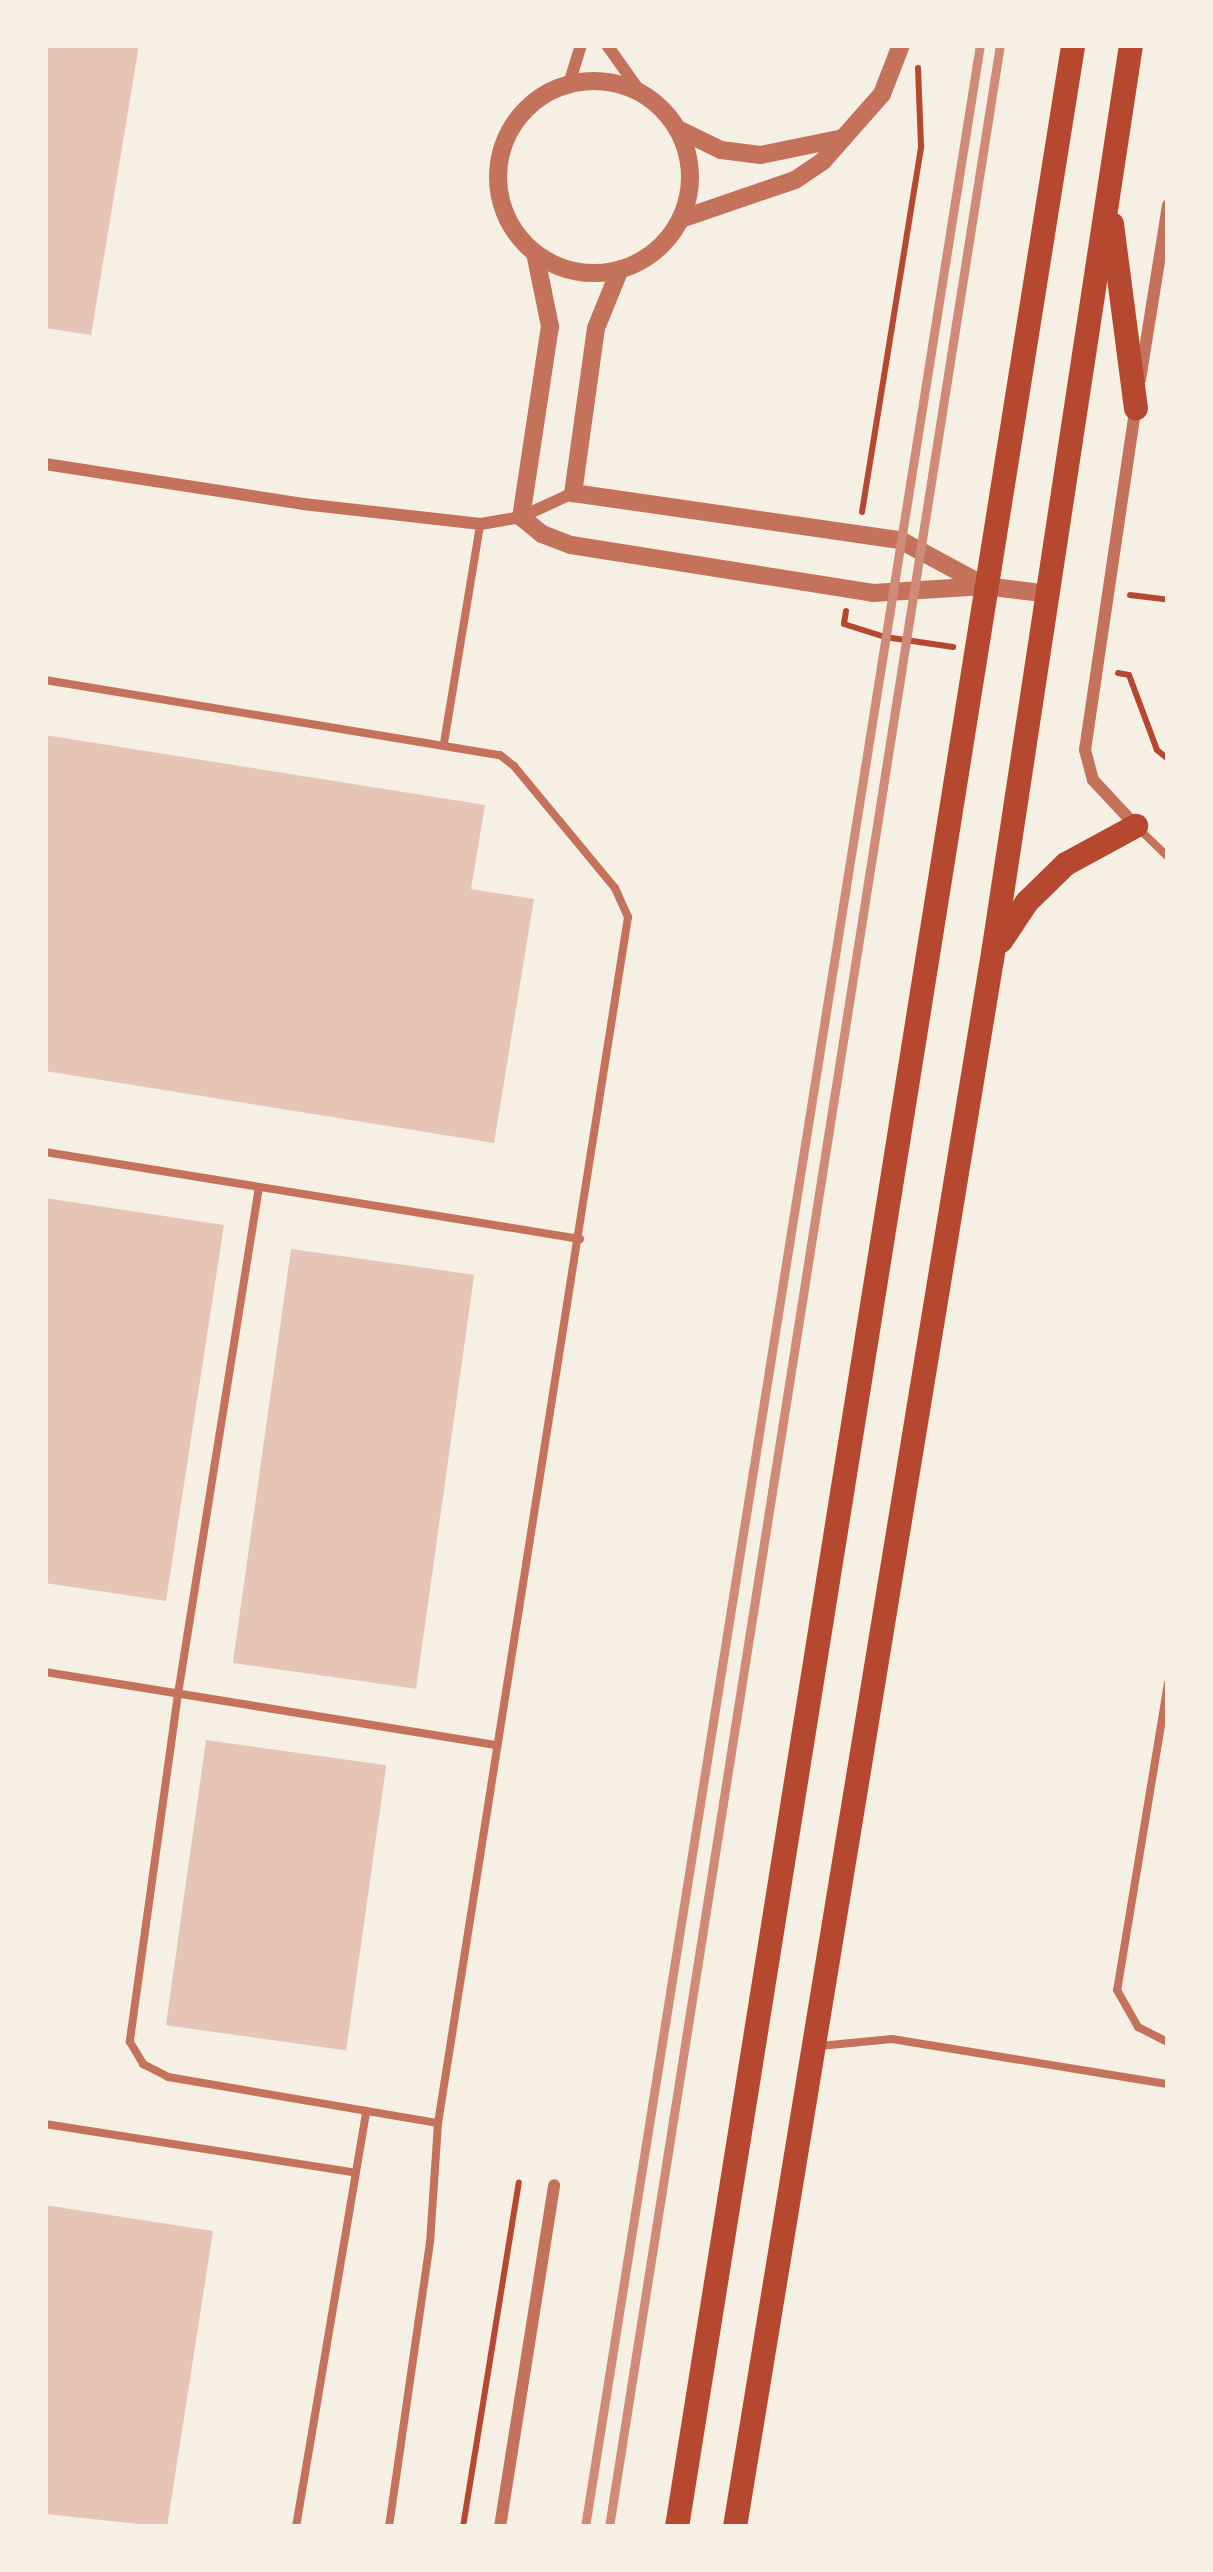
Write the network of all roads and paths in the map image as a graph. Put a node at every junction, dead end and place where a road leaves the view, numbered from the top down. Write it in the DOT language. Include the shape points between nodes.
graph roads {
  1 [pos="581,45"];
  2 [pos="608,45"];
  3 [pos="1073,45"];
  4 [pos="1131,45"];
  5 [pos="907,47"];
  6 [pos="569,84"];
  7 [pos="641,93"];
  8 [pos="678,129"];
  9 [pos="843,138"];
  10 [pos="1108,192"];
  11 [pos="1168,205"];
  12 [pos="681,219"];
  13 [pos="535,253"];
  14 [pos="620,269"];
  15 [pos="1136,408"];
  16 [pos="45,464"];
  17 [pos="573,494"];
  18 [pos="521,517"];
  19 [pos="481,524"];
  20 [pos="859,533"];
  21 [pos="985,586"];
  22 [pos="850,589"];
  23 [pos="1109,589"];
  24 [pos="1049,594"];
  25 [pos="1168,600"];
  26 [pos="974,650"];
  27 [pos="1097,668"];
  28 [pos="45,680"];
  29 [pos="444,742"];
  30 [pos="1168,759"];
  31 [pos="1136,826"];
  32 [pos="1168,857"];
  33 [pos="992,960"];
  34 [pos="45,1152"];
  35 [pos="259,1187"];
  36 [pos="580,1239"];
  37 [pos="45,1672"];
  38 [pos="1168,1683"];
  39 [pos="178,1694"];
  40 [pos="1166,1710"];
  41 [pos="497,1745"];
  42 [pos="1168,2042"];
  43 [pos="813,2046"];
  44 [pos="1168,2084"];
  45 [pos="366,2110"];
  46 [pos="438,2123"];
  47 [pos="45,2124"];
  48 [pos="352,2172"];
  49 [pos="519,2183"];
  50 [pos="554,2185"];
  51 [pos="296,2527"];
  52 [pos="389,2527"];
  53 [pos="463,2527"];
  54 [pos="500,2527"];
  55 [pos="676,2527"];
  56 [pos="735,2527"];
  1 -- 6 [label="street"];
  2 -- 7 [label="street"];
  3 -- 21 [label="highway"];
  4 -- 10 [label="highway"];
  5 -- 9 [label="street" via="882,94"];
  5 -- 20 [label="path" via="924,120"];
  6 -- 7 [label="street" via="606,82"];
  6 -- 13 [label="street" via="532,104 500,158 500,200"];
  7 -- 8 [label="street"];
  8 -- 9 [label="street" via="721,150 761,155"];
  8 -- 12 [label="street" via="690,164"];
  9 -- 12 [label="street" via="796,180"];
  10 -- 15 [label="highway"];
  10 -- 24 [label="highway"];
  11 -- 15 [label="street"];
  12 -- 14 [label="street" via="656,251"];
  13 -- 14 [label="street" via="575,271"];
  13 -- 18 [label="street" via="550,326"];
  14 -- 17 [label="street" via="596,328"];
  15 -- 23 [label="street"];
  16 -- 19 [label="street"];
  17 -- 18 [label="street"];
  17 -- 20 [label="street"];
  18 -- 19 [label="street"];
  18 -- 22 [label="street" via="571,545"];
  19 -- 29 [label="lane"];
  20 -- 21 [label="street" via="918,546"];
  21 -- 22 [label="street" via="911,595"];
  21 -- 24 [label="street"];
  21 -- 26 [label="highway"];
  22 -- 26 [label="path" via="844,623"];
  23 -- 25 [label="path"];
  23 -- 27 [label="street"];
  24 -- 33 [label="highway"];
  26 -- 55 [label="highway"];
  27 -- 30 [label="path" via="1129,675 1157,750"];
  27 -- 31 [label="street" via="1087,766"];
  28 -- 29 [label="lane"];
  29 -- 36 [label="lane" via="485,749 514,766 615,888 628,916"];
  31 -- 32 [label="lane"];
  31 -- 33 [label="highway" via="1047,880"];
  33 -- 43 [label="highway"];
  34 -- 35 [label="lane"];
  35 -- 36 [label="lane"];
  35 -- 39 [label="lane"];
  36 -- 41 [label="lane"];
  37 -- 39 [label="lane"];
  38 -- 40 [label="lane"];
  39 -- 41 [label="lane"];
  39 -- 45 [label="lane" via="130,2019 134,2052 168,2077"];
  40 -- 42 [label="lane" via="1117,1990 1138,2027"];
  41 -- 46 [label="lane"];
  43 -- 44 [label="lane" via="892,2039"];
  43 -- 56 [label="highway"];
  45 -- 46 [label="lane"];
  45 -- 48 [label="lane"];
  46 -- 52 [label="lane" via="430,2242"];
  47 -- 48 [label="lane"];
  48 -- 51 [label="lane"];
  49 -- 53 [label="path"];
  50 -- 54 [label="street"];
}
